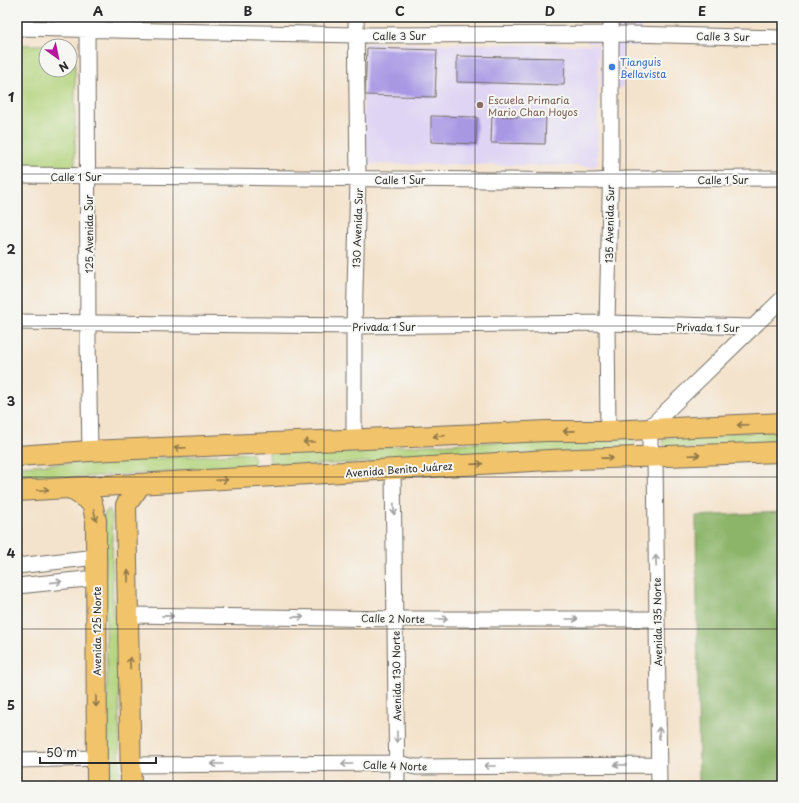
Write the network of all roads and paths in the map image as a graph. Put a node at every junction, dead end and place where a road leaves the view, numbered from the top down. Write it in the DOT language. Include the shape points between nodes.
graph roads {
  1 [pos="356,17"];
  2 [pos="611,17"];
  3 [pos="87,23"];
  4 [pos="17,28"];
  5 [pos="611,34"];
  6 [pos="356,35"];
  7 [pos="782,38"];
  8 [pos="17,175"];
  9 [pos="87,176"];
  10 [pos="782,178"];
  11 [pos="358,179"];
  12 [pos="610,180"];
  13 [pos="782,299"];
  14 [pos="17,322"];
  15 [pos="88,323"];
  16 [pos="607,323"];
  17 [pos="354,326"];
  18 [pos="752,327"];
  19 [pos="782,423"];
  20 [pos="650,428"];
  21 [pos="608,431"];
  22 [pos="354,440"];
  23 [pos="255,445"];
  24 [pos="90,451"];
  25 [pos="782,452"];
  26 [pos="17,456"];
  27 [pos="655,457"];
  28 [pos="393,470"];
  29 [pos="253,478"];
  30 [pos="141,484"];
  31 [pos="70,488"];
  32 [pos="17,491"];
  33 [pos="96,557"];
  34 [pos="17,566"];
  35 [pos="96,578"];
  36 [pos="17,586"];
  37 [pos="129,615"];
  38 [pos="395,619"];
  39 [pos="657,619"];
  40 [pos="96,758"];
  41 [pos="17,760"];
  42 [pos="397,763"];
  43 [pos="130,765"];
  44 [pos="659,765"];
  45 [pos="97,786"];
  46 [pos="131,786"];
  47 [pos="397,786"];
  48 [pos="659,786"];
  1 -- 6 [label="street, 130 Avenida Sur"];
  2 -- 5 [label="street, 135 Avenida Sur"];
  3 -- 4 [label="street, Calle 3 Sur"];
  3 -- 6 [label="street, Calle 3 Sur"];
  3 -- 9 [label="street, 125 Avenida Sur"];
  5 -- 6 [label="street, Calle 3 Sur"];
  5 -- 7 [label="street, Calle 3 Sur"];
  5 -- 12 [label="street, 135 Avenida Sur"];
  6 -- 11 [label="street, 130 Avenida Sur"];
  8 -- 9 [label="street, Calle 1 Sur"];
  9 -- 11 [label="street, Calle 1 Sur"];
  9 -- 15 [label="street, 125 Avenida Sur"];
  10 -- 12 [label="street, Calle 1 Sur"];
  11 -- 12 [label="street, Calle 1 Sur"];
  11 -- 17 [label="street, 130 Avenida Sur"];
  12 -- 16 [label="street, 135 Avenida Sur"];
  13 -- 18 [label="street"];
  14 -- 15 [label="street, Privada 1 Sur"];
  15 -- 17 [label="street, Privada 1 Sur"];
  15 -- 24 [label="street, 125 Avenida Sur"];
  16 -- 17 [label="street, Privada 1 Sur"];
  16 -- 18 [label="street, Privada 1 Sur"];
  16 -- 21 [label="street, 135 Avenida Sur"];
  17 -- 22 [label="street, 130 Avenida Sur"];
  18 -- 20 [label="street"];
  19 -- 20 [label="main road, one-way"];
  20 -- 21 [label="main road"];
  20 -- 27 [label="street, Avenida 135 Norte" via="650,446"];
  21 -- 22 [label="main road, one-way" via="547,431"];
  22 -- 23 [label="main road, one-way"];
  23 -- 24 [label="main road, one-way"];
  23 -- 29 [label="main road" via="263,462 261,471"];
  24 -- 26 [label="main road"];
  27 -- 25 [label="main road, Avenida Benito Juárez, one-way"];
  28 -- 27 [label="main road, Avenida Benito Juárez, one-way" via="549,460"];
  39 -- 27 [label="street, Avenida 135 Norte, one-way"];
  28 -- 29 [label="main road, Avenida Benito Juárez"];
  28 -- 38 [label="street, Avenida 130 Norte, one-way"];
  30 -- 29 [label="main road, Avenida Benito Juárez, one-way"];
  30 -- 31 [label="main road, Avenida Benito Juárez"];
  37 -- 30 [label="main road, one-way" via="126,505"];
  32 -- 31 [label="main road, Avenida Benito Juárez, one-way"];
  31 -- 33 [label="main road, Avenida 125 Norte, one-way" via="92,503 96,521"];
  33 -- 34 [label="street"];
  33 -- 35 [label="main road, Avenida 125 Norte"];
  36 -- 35 [label="street, one-way"];
  35 -- 40 [label="main road, Avenida 125 Norte, one-way"];
  37 -- 38 [label="street, Calle 2 Norte, one-way"];
  43 -- 37 [label="main road, one-way"];
  38 -- 39 [label="street, Calle 2 Norte, one-way"];
  38 -- 42 [label="street, Avenida 130 Norte, one-way"];
  44 -- 39 [label="street, Avenida 135 Norte, one-way"];
  40 -- 41 [label="street"];
  40 -- 45 [label="main road, Avenida 125 Norte"];
  42 -- 43 [label="street, Calle 4 Norte, one-way"];
  44 -- 42 [label="street, Calle 4 Norte, one-way" via="416,767"];
  42 -- 47 [label="street, Avenida 130 Norte"];
  43 -- 46 [label="main road"];
  44 -- 48 [label="street, Avenida 135 Norte"];
}
